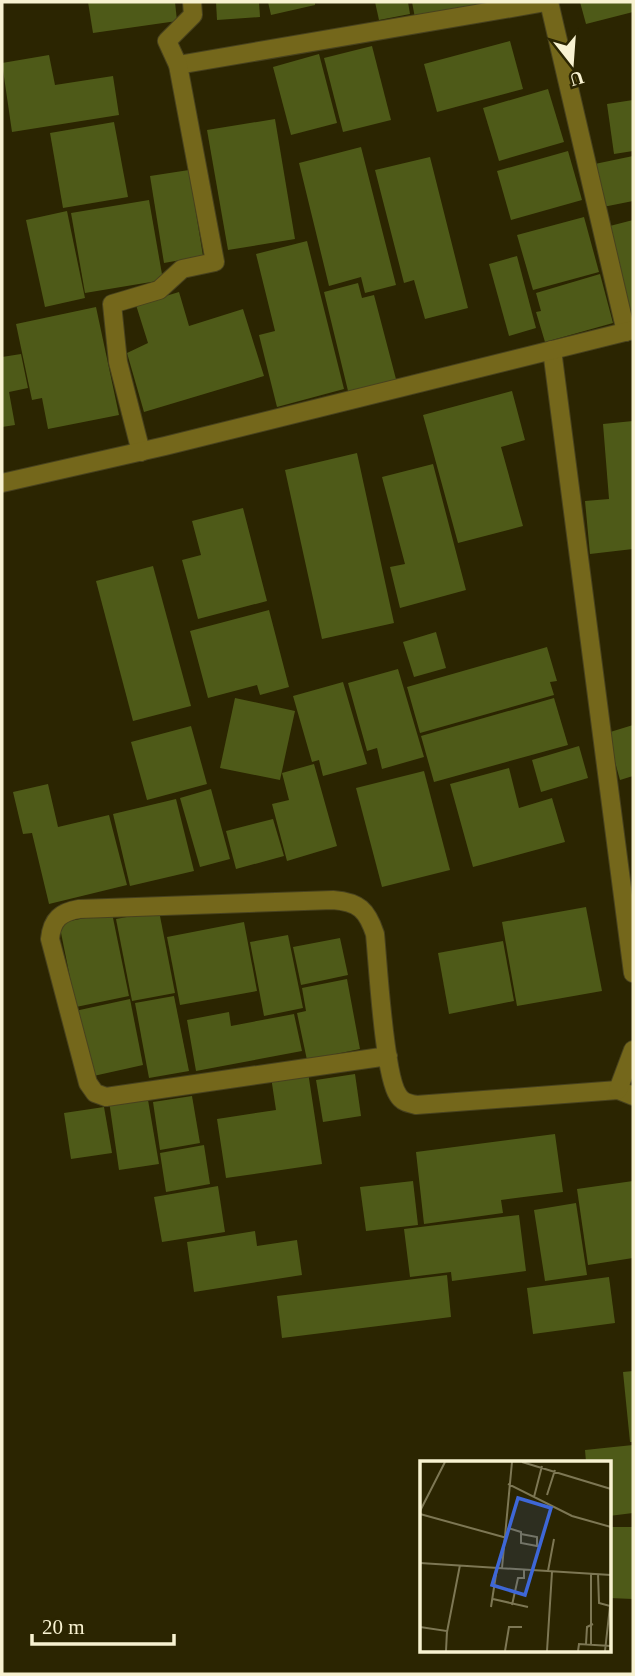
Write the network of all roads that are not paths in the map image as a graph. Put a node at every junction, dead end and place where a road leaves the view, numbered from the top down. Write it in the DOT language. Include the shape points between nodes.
graph roads {
  1 [pos="192,2"];
  2 [pos="547,2"];
  3 [pos="178,65"];
  4 [pos="630,331"];
  5 [pos="552,351"];
  6 [pos="141,452"];
  7 [pos="2,483"];
  8 [pos="629,910"];
  9 [pos="633,973"];
  10 [pos="633,1050"];
  11 [pos="388,1056"];
  12 [pos="626,1093"];
  1 -- 3 [label="street" via="193,15 167,41"];
  2 -- 3 [label="street"];
  2 -- 4 [label="street"];
  3 -- 6 [label="street" via="215,262 181,270 159,290 112,304 118,362"];
  4 -- 5 [label="street"];
  5 -- 6 [label="street"];
  5 -- 8 [label="street"];
  6 -- 7 [label="street"];
  8 -- 9 [label="street"];
  10 -- 12 [label="street"];
  11 -- 11 [label="street" via="106,1097 95,1093 88,1083 50,939 51,928 65,911 79,909 347,901 369,918 375,934"];
  11 -- 12 [label="street" via="395,1090 405,1102 416,1105"];
}
